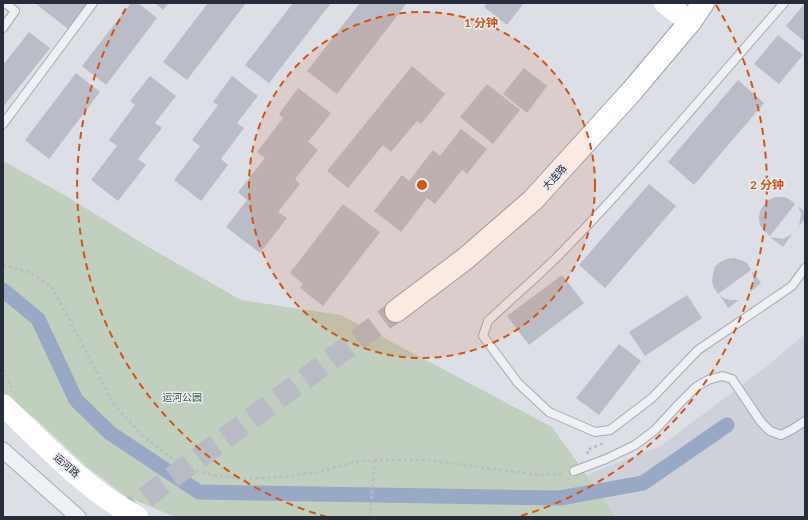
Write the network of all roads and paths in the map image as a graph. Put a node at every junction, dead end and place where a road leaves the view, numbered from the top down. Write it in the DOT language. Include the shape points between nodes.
graph roads {
  1 [pos="5,3"];
  2 [pos="93,3"];
  3 [pos="665,3"];
  4 [pos="703,3"];
  5 [pos="712,3"];
  6 [pos="784,3"];
  7 [pos="690,22"];
  8 [pos="3,28"];
  9 [pos="3,124"];
  10 [pos="3,265"];
  11 [pos="805,268"];
  12 [pos="396,312"];
  13 [pos="3,405"];
  14 [pos="805,421"];
  15 [pos="610,430"];
  16 [pos="3,450"];
  17 [pos="581,456"];
  18 [pos="375,462"];
  19 [pos="574,471"];
  20 [pos="78,517"];
  21 [pos="137,517"];
  22 [pos="370,517"];
  1 -- 8 [label="lane" via="15,11"];
  2 -- 9 [label="lane"];
  3 -- 7 [label="main road"];
  4 -- 7 [label="main road, 大连路"];
  5 -- 7 [label="main road, 大连路"];
  6 -- 15 [label="lane" via="665,142 569,245 488,321 483,336 518,382 549,412 595,432"];
  7 -- 12 [label="main road, 大连路" via="632,91 533,200 464,259"];
  10 -- 18 [label="path" via="29,272 52,287 112,403 141,434 168,456 199,472 245,479 318,472 360,461"];
  11 -- 15 [label="lane" via="792,286 698,350 652,398"];
  13 -- 21 [label="main road, 运河路" via="62,463 114,504"];
  14 -- 19 [label="lane" via="781,435 770,431 732,380 722,376 696,387 655,430 635,445"];
  15 -- 17 [label="path" via="608,441 587,450 588,454"];
  16 -- 20 [label="street"];
  18 -- 19 [label="path" via="426,460 541,475"];
  18 -- 22 [label="path"];
}
